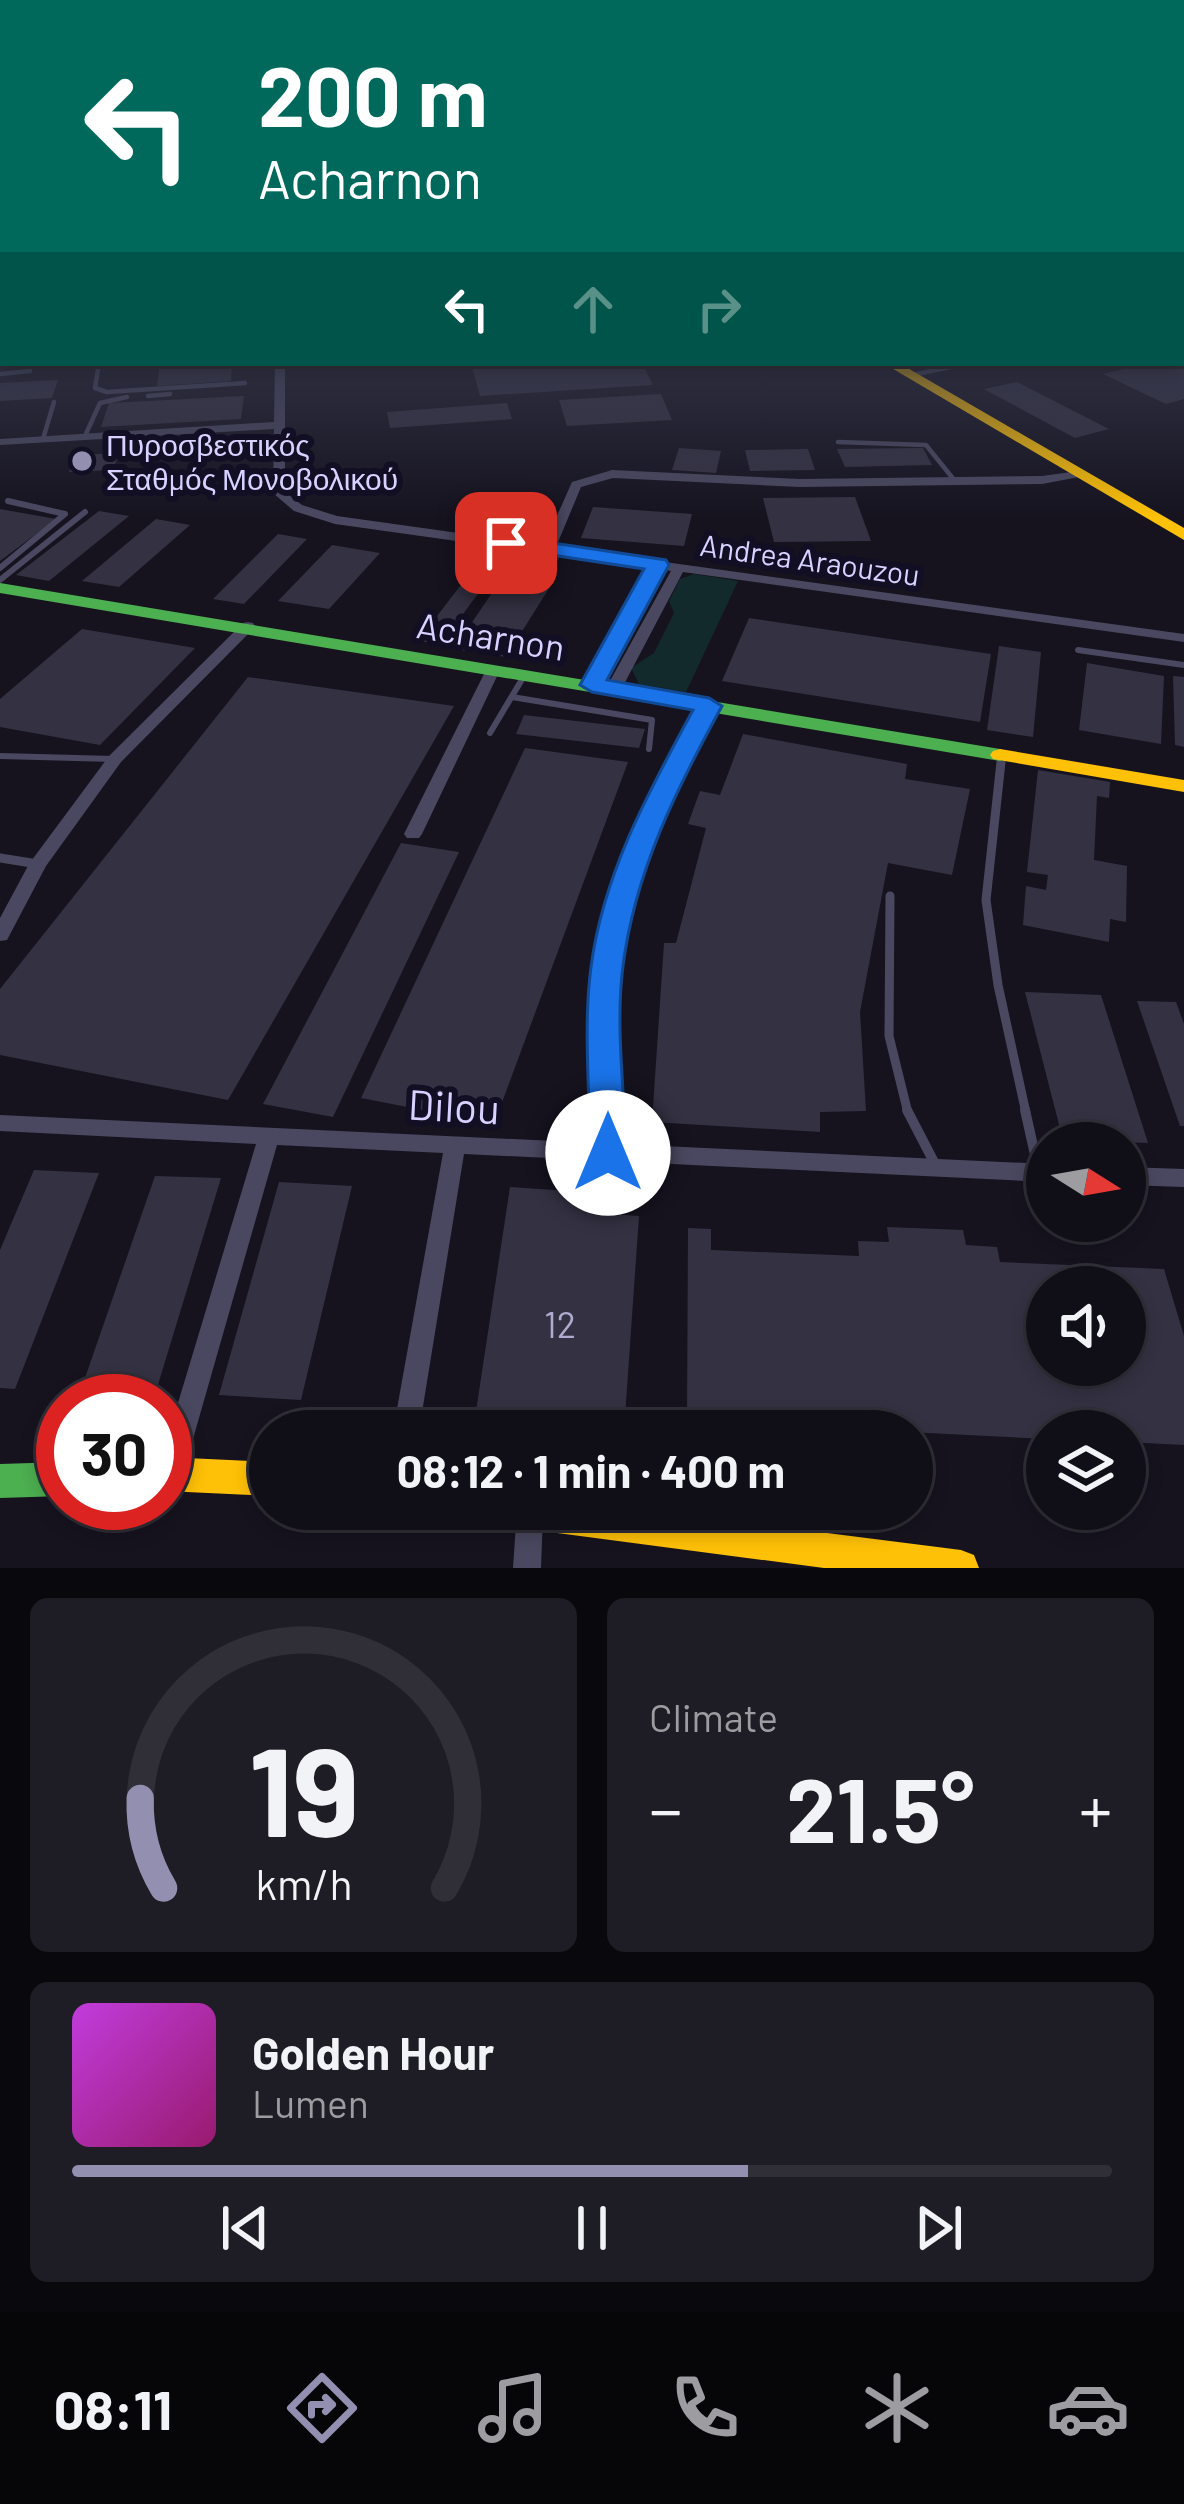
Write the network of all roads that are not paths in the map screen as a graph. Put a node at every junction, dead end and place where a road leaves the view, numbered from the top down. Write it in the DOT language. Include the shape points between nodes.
graph roads {
  1 [pos="98,372"];
  2 [pos="280,372"];
  3 [pos="891,372"];
  4 [pos="906,372"];
  5 [pos="925,372"];
  6 [pos="911,375"];
  7 [pos="245,383"];
  8 [pos="170,394"];
  9 [pos="55,402"];
  10 [pos="281,425"];
  11 [pos="85,436"];
  12 [pos="43,439"];
  13 [pos="0,442"];
  14 [pos="838,442"];
  15 [pos="1052,459"];
  16 [pos="1076,474"];
  17 [pos="955,481"];
  18 [pos="8,501"];
  19 [pos="85,512"];
  20 [pos="1184,535"];
  21 [pos="549,548"];
  22 [pos="658,565"];
  23 [pos="0,568"];
  24 [pos="679,568"];
  25 [pos="0,584"];
  26 [pos="248,626"];
  27 [pos="1184,638"];
  28 [pos="1078,650"];
  29 [pos="1184,665"];
  30 [pos="493,670"];
  31 [pos="525,675"];
  32 [pos="603,687"];
  33 [pos="512,697"];
  34 [pos="709,706"];
  35 [pos="490,733"];
  36 [pos="649,749"];
  37 [pos="0,756"];
  38 [pos="1002,756"];
  39 [pos="116,759"];
  40 [pos="1184,786"];
  41 [pos="413,834"];
  42 [pos="0,857"];
  43 [pos="38,864"];
  44 [pos="890,896"];
  45 [pos="0,935"];
  46 [pos="1031,1122"];
  47 [pos="0,1123"];
  48 [pos="269,1135"];
  49 [pos="455,1144"];
  50 [pos="608,1153"];
  51 [pos="938,1168"];
  52 [pos="1026,1172"];
  53 [pos="1146,1177"];
  54 [pos="1184,1178"];
  55 [pos="192,1391"];
  56 [pos="410,1410"];
  57 [pos="192,1475"];
  58 [pos="249,1478"];
  59 [pos="36,1480"];
  60 [pos="0,1481"];
  61 [pos="520,1530"];
  62 [pos="659,1530"];
  63 [pos="527,1568"];
  64 [pos="961,1568"];
  1 -- 7 [label="lane" via="95,388 107,392"];
  2 -- 10 [label="street, Andrea Araouzou"];
  3 -- 15 [label="street"];
  4 -- 6 [label="street"];
  5 -- 6 [label="lane"];
  6 -- 15 [label="street"];
  8 -- 11 [label="lane" via="103,401"];
  9 -- 12 [label="lane"];
  10 -- 11 [label="street"];
  10 -- 21 [label="street, Andrea Araouzou" via="279,493 298,508 335,520"];
  11 -- 12 [label="street"];
  12 -- 13 [label="street"];
  14 -- 17 [label="lane" via="926,445"];
  15 -- 16 [label="street"];
  16 -- 17 [label="street"];
  16 -- 20 [label="street"];
  17 -- 21 [label="street" via="612,474 576,485"];
  18 -- 23 [label="lane" via="65,514"];
  19 -- 25 [label="lane"];
  21 -- 22 [label="street, Andrea Araouzou"];
  22 -- 24 [label="street, Andrea Araouzou"];
  22 -- 32 [label="street"];
  24 -- 27 [label="street, Andrea Araouzou"];
  24 -- 32 [label="street"];
  25 -- 26 [label="street, Acharnon"];
  26 -- 30 [label="street, Acharnon"];
  26 -- 39 [label="street"];
  28 -- 29 [label="lane"];
  30 -- 31 [label="street, Acharnon"];
  30 -- 41 [label="street"];
  31 -- 32 [label="street, Acharnon"];
  31 -- 33 [label="lane"];
  32 -- 34 [label="street, Acharnon"];
  33 -- 35 [label="lane"];
  33 -- 36 [label="lane" via="652,720"];
  34 -- 38 [label="street, Acharnon"];
  34 -- 50 [label="street" via="653,808 607,968"];
  37 -- 39 [label="lane"];
  38 -- 40 [label="street, Acharnon"];
  38 -- 46 [label="lane" via="986,900"];
  39 -- 43 [label="street"];
  42 -- 43 [label="lane"];
  43 -- 45 [label="street"];
  44 -- 51 [label="lane" via="884,993 892,1061 910,1125"];
  47 -- 48 [label="street, Dilou"];
  48 -- 49 [label="street, Dilou"];
  48 -- 55 [label="street"];
  49 -- 50 [label="street, Dilou"];
  49 -- 56 [label="street"];
  50 -- 51 [label="street, Dilou"];
  51 -- 52 [label="street, Dilou"];
  53 -- 54 [label="street"];
  57 -- 58 [label="street"];
  59 -- 60 [label="street"];
  61 -- 63 [label="street"];
  62 -- 64 [label="street"];
}
